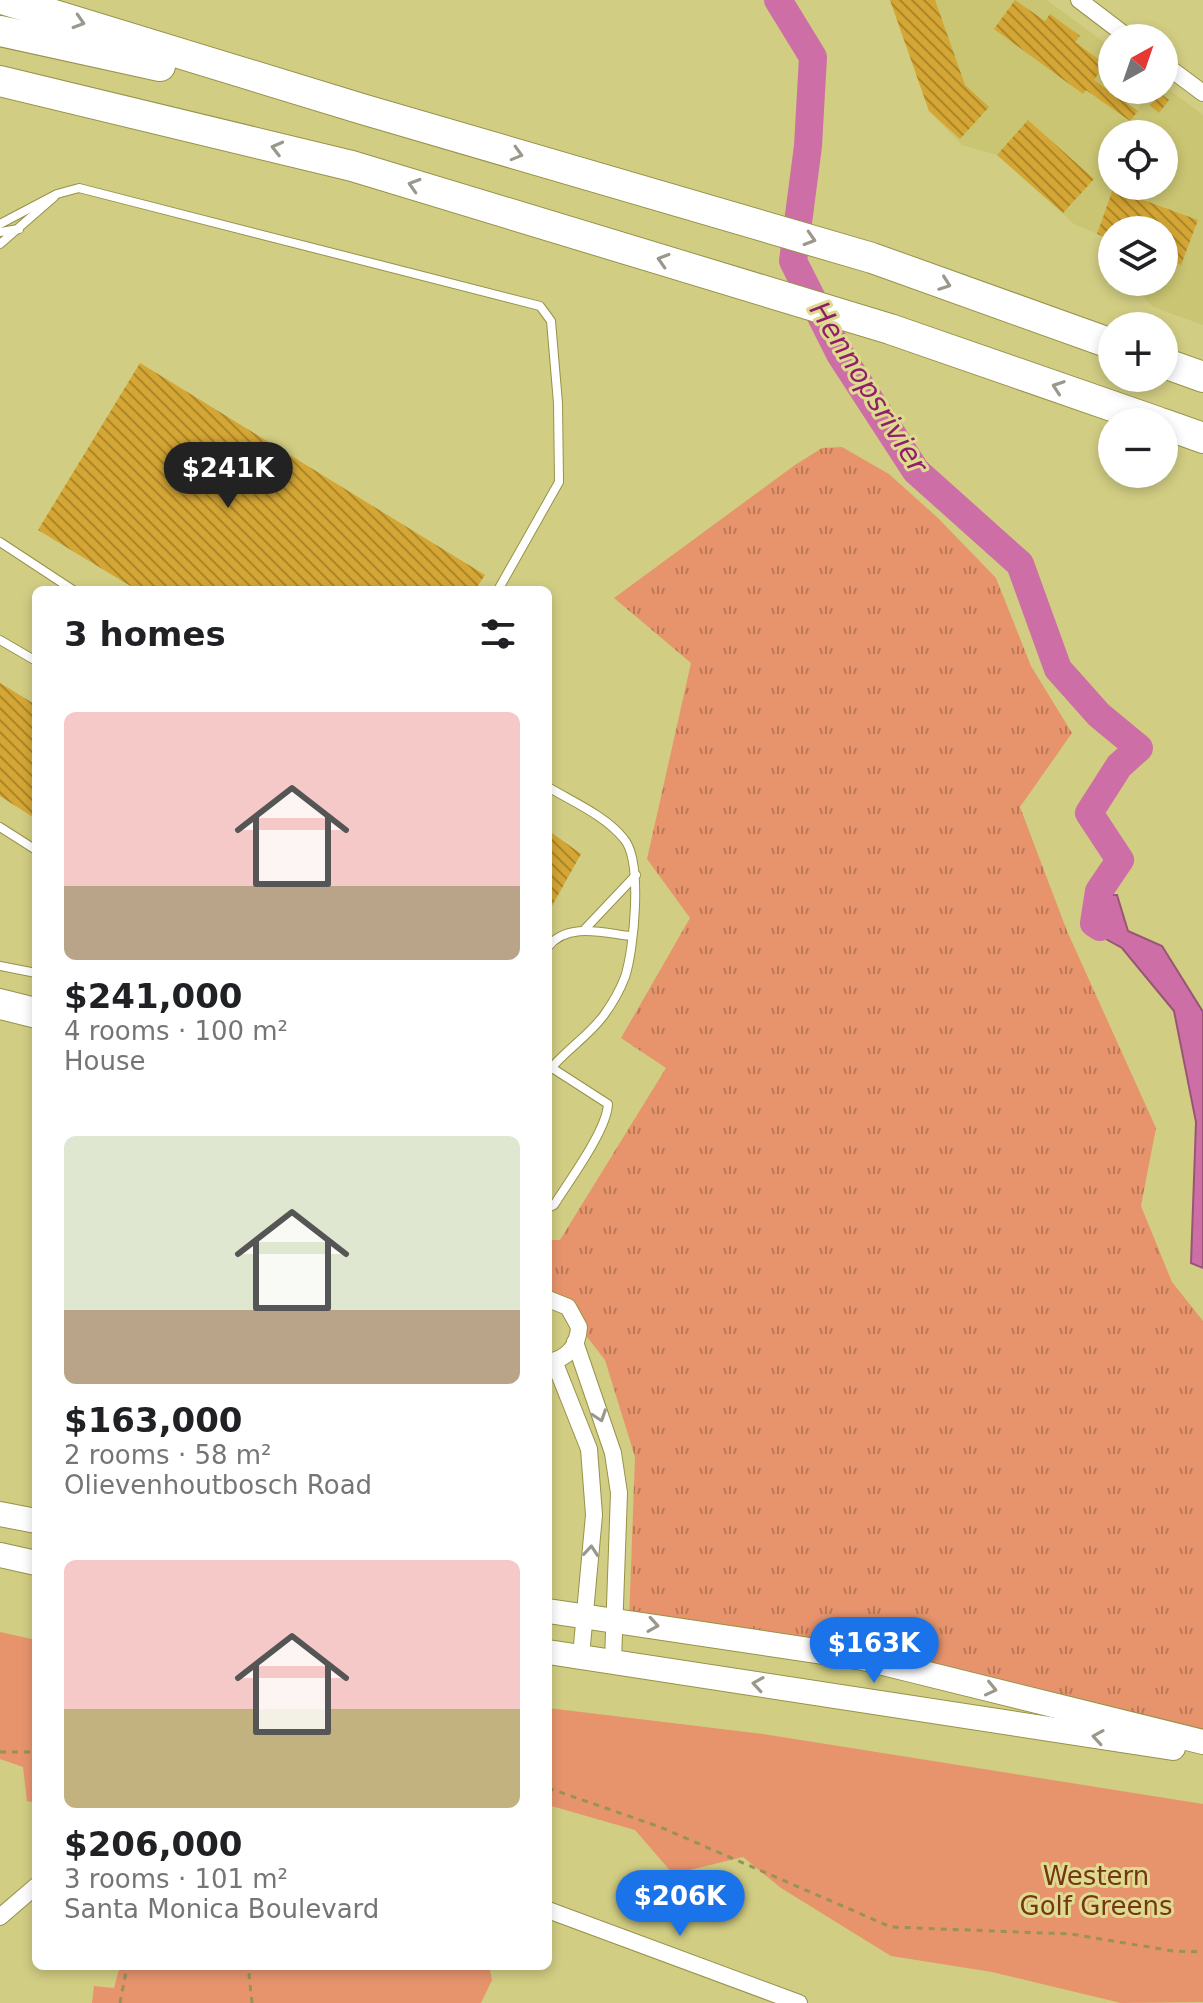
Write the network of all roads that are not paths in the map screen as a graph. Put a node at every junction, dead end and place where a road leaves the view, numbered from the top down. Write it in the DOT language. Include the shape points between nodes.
graph roads {
  1 [pos="5,0"];
  2 [pos="1079,0"];
  3 [pos="1111,24"];
  4 [pos="0,31"];
  5 [pos="1178,74"];
  6 [pos="0,81"];
  7 [pos="1203,93"];
  8 [pos="362,109"];
  9 [pos="57,194"];
  10 [pos="0,224"];
  11 [pos="20,229"];
  12 [pos="0,232"];
  13 [pos="0,244"];
  14 [pos="1098,339"];
  15 [pos="1178,368"];
  16 [pos="1203,377"];
  17 [pos="1118,408"];
  18 [pos="1178,429"];
  19 [pos="1203,438"];
  20 [pos="0,542"];
  21 [pos="67,586"];
  22 [pos="500,586"];
  23 [pos="0,640"];
  24 [pos="32,659"];
  25 [pos="552,789"];
  26 [pos="0,827"];
  27 [pos="32,847"];
  28 [pos="636,875"];
  29 [pos="584,930"];
  30 [pos="630,936"];
  31 [pos="552,942"];
  32 [pos="0,966"];
  33 [pos="32,972"];
  34 [pos="0,997"];
  35 [pos="32,1005"];
  36 [pos="0,1011"];
  37 [pos="32,1019"];
  38 [pos="552,1066"];
  39 [pos="552,1071"];
  40 [pos="552,1206"];
  41 [pos="552,1300"];
  42 [pos="575,1342"];
  43 [pos="552,1361"];
  44 [pos="552,1363"];
  45 [pos="0,1514"];
  46 [pos="32,1520"];
  47 [pos="0,1555"];
  48 [pos="32,1562"];
  49 [pos="552,1612"];
  50 [pos="586,1617"];
  51 [pos="616,1621"];
  52 [pos="552,1652"];
  53 [pos="581,1656"];
  54 [pos="613,1661"];
  55 [pos="1203,1742"];
  56 [pos="1203,1753"];
  57 [pos="32,1889"];
  58 [pos="552,1911"];
  59 [pos="1,1915"];
  60 [pos="799,2003"];
  1 -- 8 [label="highway, one-way"];
  2 -- 3 [label="street"];
  4 -- 8 [label="highway"];
  5 -- 7 [label="street"];
  17 -- 6 [label="highway, one-way" via="890,329 352,166"];
  8 -- 14 [label="highway, one-way" via="872,258"];
  9 -- 10 [label="lane"];
  9 -- 11 [label="lane"];
  9 -- 22 [label="lane" via="79,188 102,192 505,295 545,311 555,354 559,482"];
  11 -- 12 [label="lane"];
  11 -- 13 [label="lane"];
  15 -- 16 [label="highway"];
  18 -- 19 [label="highway"];
  20 -- 21 [label="lane"];
  23 -- 24 [label="lane"];
  25 -- 28 [label="lane" via="612,825 630,847"];
  26 -- 27 [label="lane"];
  28 -- 29 [label="lane"];
  28 -- 30 [label="lane"];
  29 -- 30 [label="lane"];
  29 -- 31 [label="lane"];
  30 -- 38 [label="lane" via="625,976 616,997 579,1044"];
  32 -- 33 [label="lane"];
  34 -- 35 [label="street"];
  36 -- 37 [label="street"];
  39 -- 40 [label="lane" via="608,1104"];
  41 -- 42 [label="street" via="573,1313 579,1327"];
  42 -- 43 [label="street" via="568,1354"];
  42 -- 51 [label="street, one-way" via="613,1453 619,1493"];
  50 -- 44 [label="street, one-way" via="594,1515 589,1449"];
  45 -- 46 [label="main road"];
  47 -- 48 [label="main road"];
  49 -- 50 [label="main road"];
  50 -- 51 [label="main road"];
  50 -- 53 [label="street"];
  51 -- 54 [label="street"];
  51 -- 55 [label="main road, one-way" via="863,1658"];
  52 -- 53 [label="main road"];
  53 -- 54 [label="main road"];
  56 -- 54 [label="main road, one-way"];
  57 -- 59 [label="street"];
  58 -- 60 [label="street"];
}
